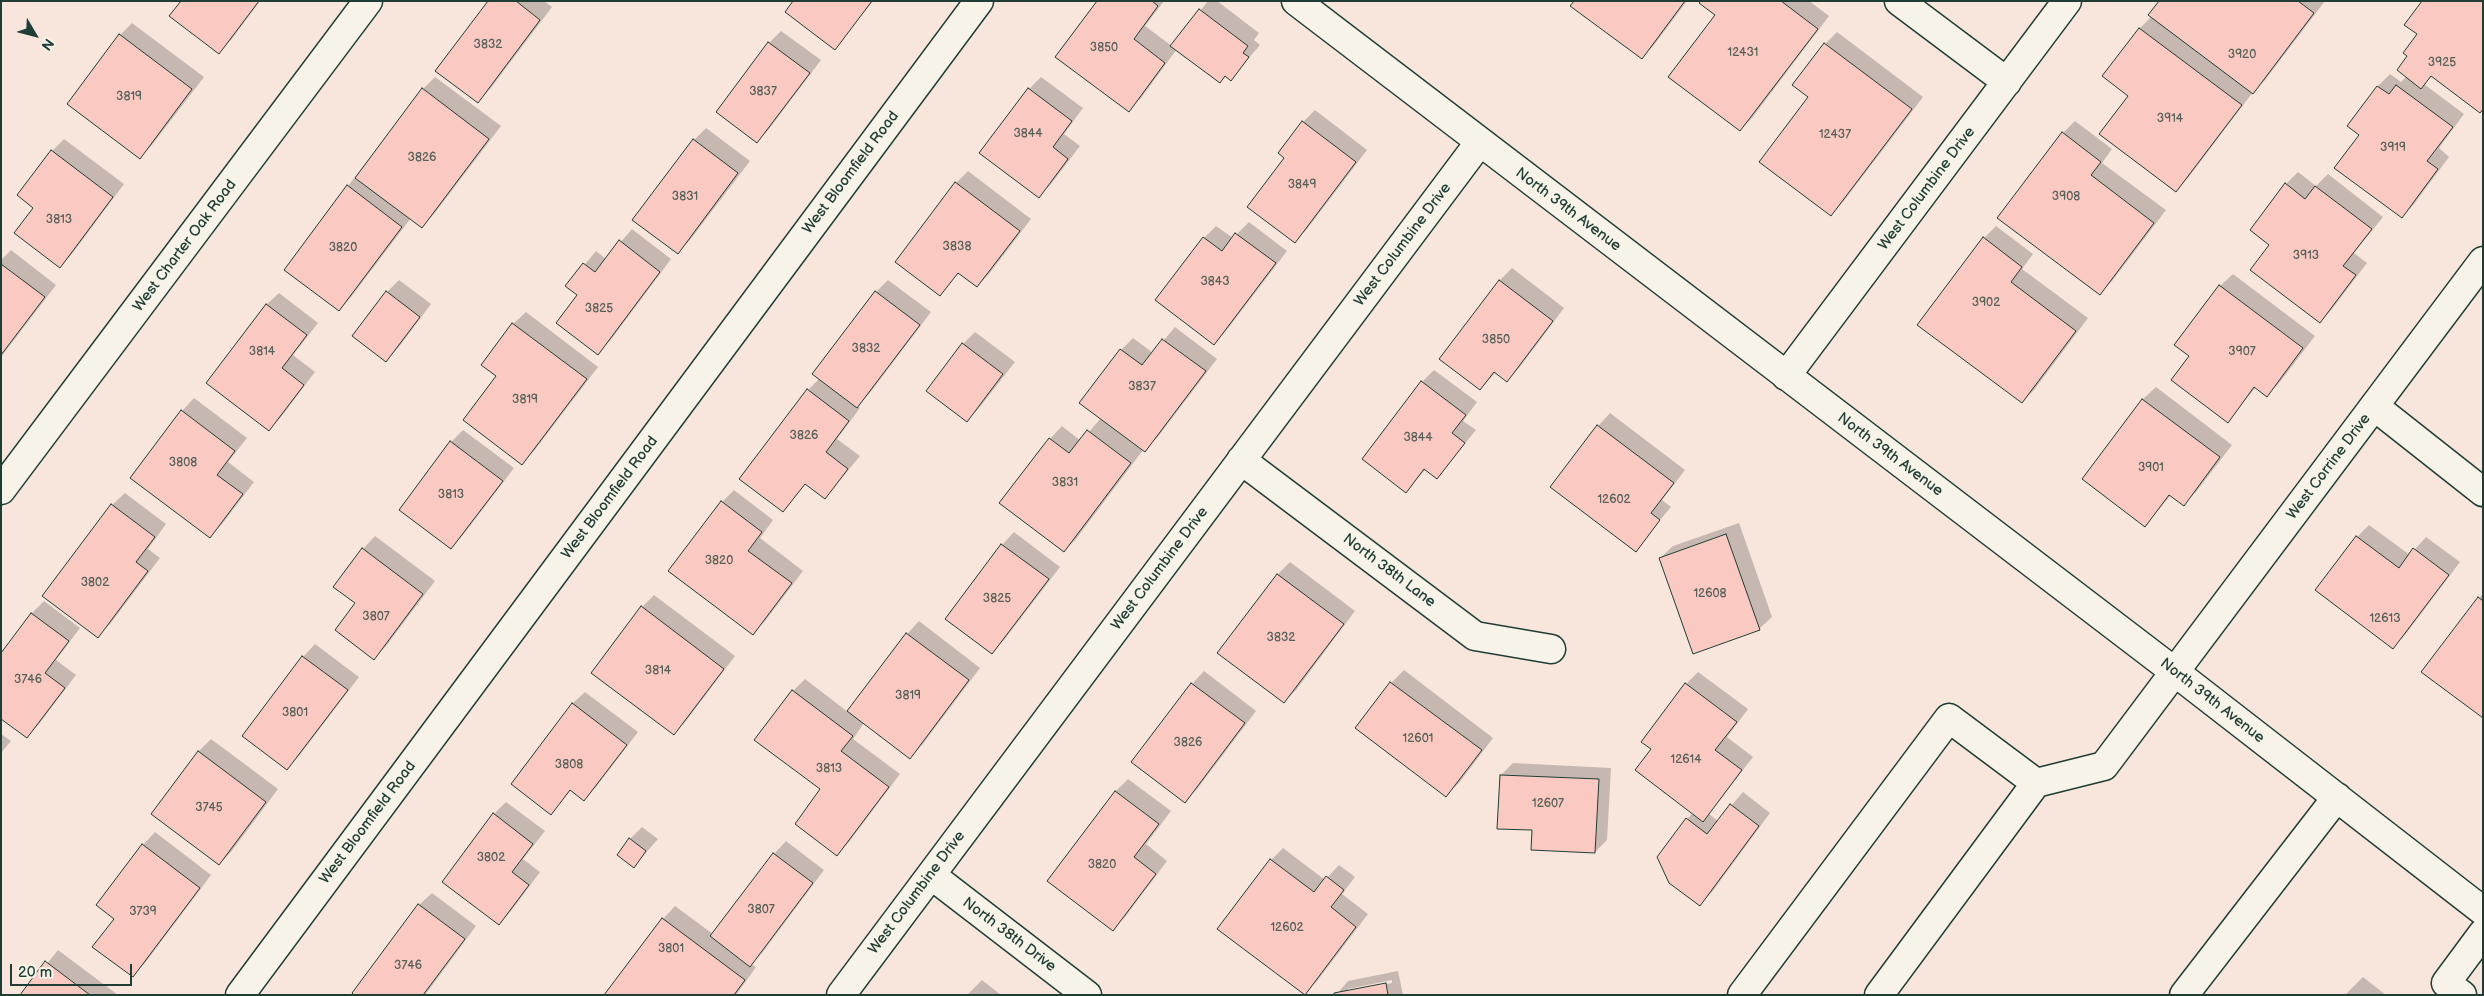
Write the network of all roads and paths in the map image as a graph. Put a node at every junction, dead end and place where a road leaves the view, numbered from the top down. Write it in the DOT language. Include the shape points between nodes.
graph roads {
  1 [pos="368,1"];
  2 [pos="978,1"];
  3 [pos="1296,1"];
  4 [pos="1899,1"];
  5 [pos="2067,1"];
  6 [pos="2007,82"];
  7 [pos="1479,143"];
  8 [pos="2483,261"];
  9 [pos="1786,376"];
  10 [pos="2374,406"];
  11 [pos="1241,460"];
  12 [pos="1,490"];
  13 [pos="2483,492"];
  14 [pos="1552,648"];
  15 [pos="2175,672"];
  16 [pos="2036,783"];
  17 [pos="2336,797"];
  18 [pos="931,875"];
  19 [pos="2483,911"];
  20 [pos="2483,933"];
  21 [pos="240,995"];
  22 [pos="841,995"];
  23 [pos="1088,995"];
  24 [pos="1742,995"];
  25 [pos="1879,995"];
  26 [pos="2184,995"];
  27 [pos="2462,995"];
  1 -- 12 [label="street, West Charter Oak Road"];
  2 -- 21 [label="street, West Bloomfield Road"];
  3 -- 7 [label="street, North 39th Avenue"];
  4 -- 6 [label="street"];
  5 -- 6 [label="street, West Columbine Drive"];
  6 -- 9 [label="street, West Columbine Drive"];
  7 -- 9 [label="street, North 39th Avenue"];
  7 -- 11 [label="street, West Columbine Drive"];
  8 -- 10 [label="street, West Corrine Drive"];
  9 -- 15 [label="street, North 39th Avenue"];
  10 -- 13 [label="street"];
  10 -- 15 [label="street, West Corrine Drive"];
  11 -- 14 [label="street, North 38th Lane" via="1475,636"];
  11 -- 18 [label="street, West Columbine Drive"];
  15 -- 16 [label="street, West Corrine Drive" via="2104,766"];
  15 -- 17 [label="street, North 39th Avenue"];
  16 -- 24 [label="street" via="1950,718"];
  16 -- 25 [label="street"];
  17 -- 19 [label="street, North 39th Avenue"];
  17 -- 26 [label="street"];
  18 -- 22 [label="street, West Columbine Drive"];
  18 -- 23 [label="street, North 38th Drive"];
  20 -- 27 [label="street" via="2446,983"];
}
